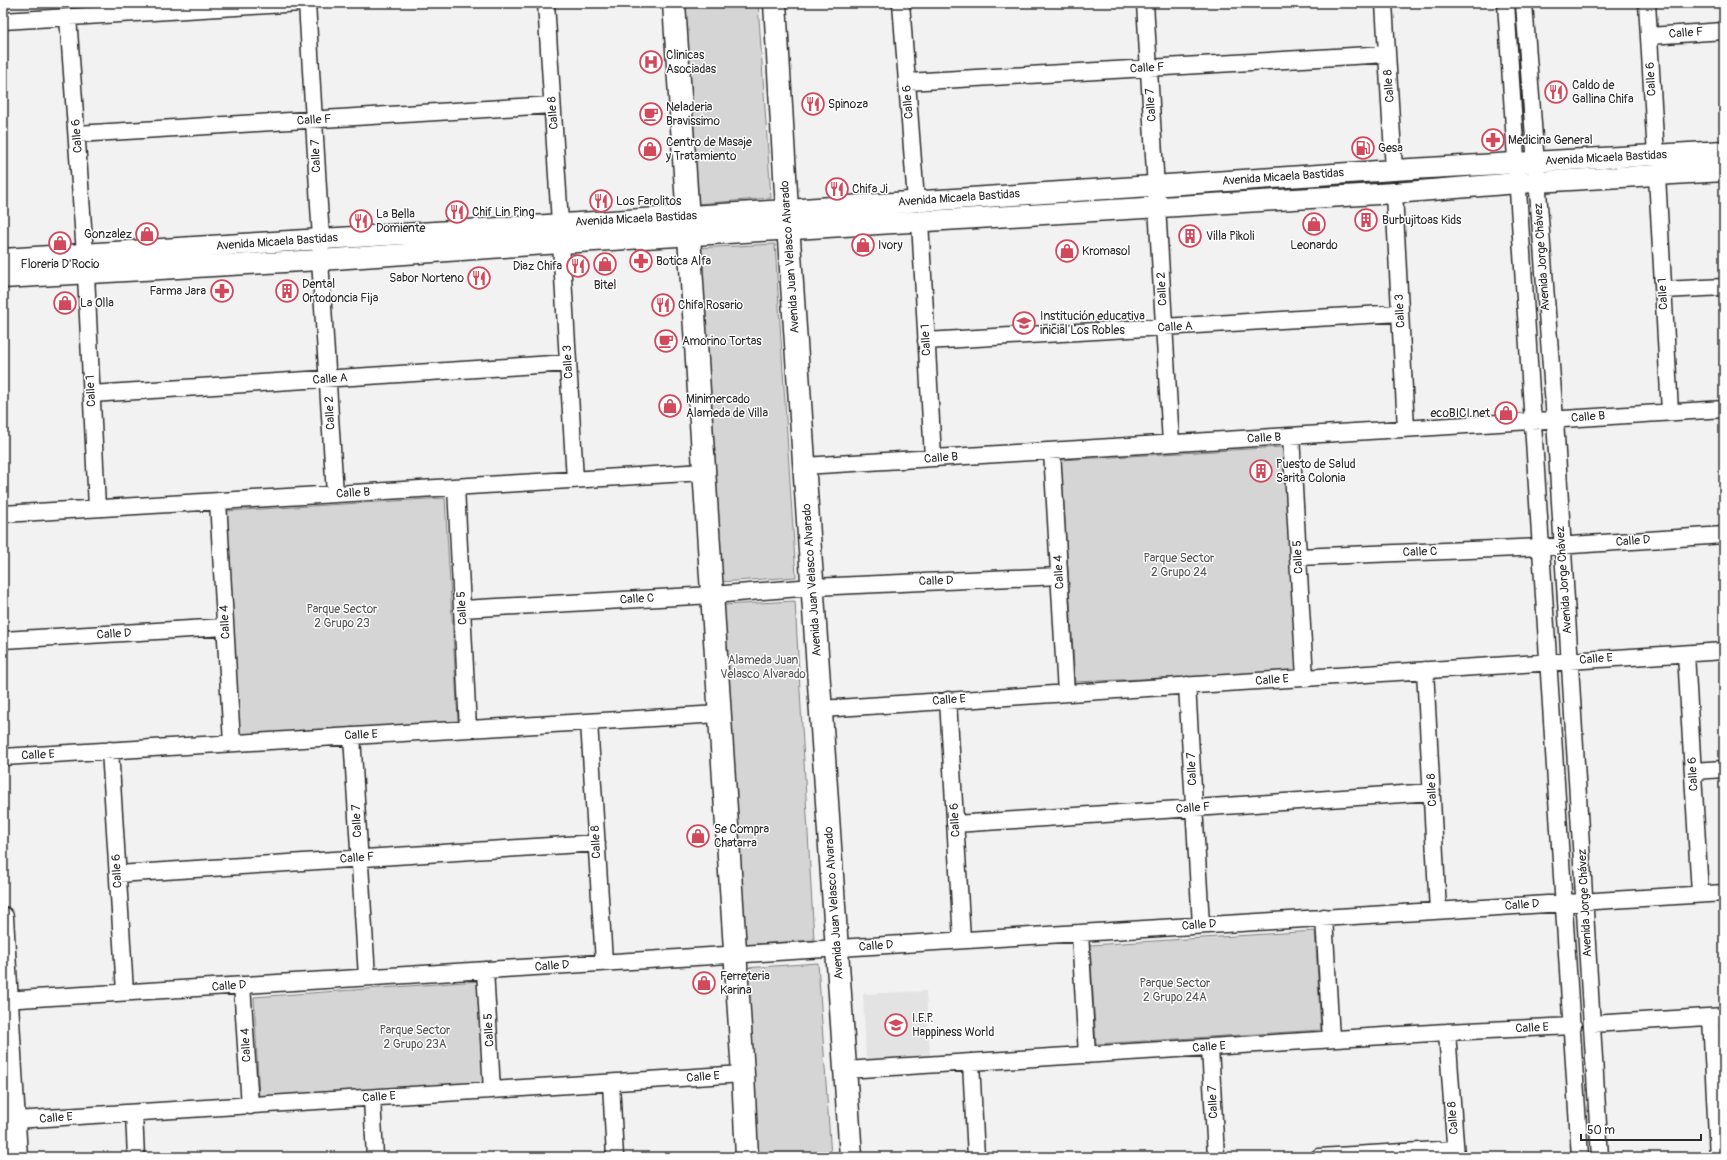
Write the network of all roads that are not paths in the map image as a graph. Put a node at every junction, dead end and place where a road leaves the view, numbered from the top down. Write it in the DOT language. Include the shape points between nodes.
graph roads {
  1 [pos="302,3"];
  2 [pos="307,3"];
  3 [pos="546,3"];
  4 [pos="674,3"];
  5 [pos="775,3"];
  6 [pos="901,3"];
  7 [pos="1145,3"];
  8 [pos="1384,3"];
  9 [pos="1506,3"];
  10 [pos="1524,3"];
  11 [pos="1647,3"];
  12 [pos="189,6"];
  13 [pos="68,18"];
  14 [pos="3,21"];
  15 [pos="1724,31"];
  16 [pos="1649,36"];
  17 [pos="1387,54"];
  18 [pos="1149,68"];
  19 [pos="907,82"];
  20 [pos="552,105"];
  21 [pos="314,120"];
  22 [pos="76,134"];
  23 [pos="1724,151"];
  24 [pos="1656,156"];
  25 [pos="1526,162"];
  26 [pos="1394,170"];
  27 [pos="1724,171"];
  28 [pos="1657,176"];
  29 [pos="1527,183"];
  30 [pos="1156,185"];
  31 [pos="1394,193"];
  32 [pos="916,201"];
  33 [pos="1158,207"];
  34 [pos="787,220"];
  35 [pos="920,221"];
  36 [pos="560,223"];
  37 [pos="687,226"];
  38 [pos="321,239"];
  39 [pos="561,243"];
  40 [pos="85,254"];
  41 [pos="3,259"];
  42 [pos="320,260"];
  43 [pos="86,274"];
  44 [pos="3,278"];
  45 [pos="1724,287"];
  46 [pos="1663,290"];
  47 [pos="1400,313"];
  48 [pos="1165,327"];
  49 [pos="926,341"];
  50 [pos="568,363"];
  51 [pos="328,379"];
  52 [pos="91,394"];
  53 [pos="1724,409"];
  54 [pos="1670,412"];
  55 [pos="1555,420"];
  56 [pos="1533,421"];
  57 [pos="1406,429"];
  58 [pos="1291,436"];
  59 [pos="1171,443"];
  60 [pos="1052,451"];
  61 [pos="933,458"];
  62 [pos="804,466"];
  63 [pos="704,472"];
  64 [pos="575,480"];
  65 [pos="456,487"];
  66 [pos="335,494"];
  67 [pos="218,501"];
  68 [pos="97,508"];
  69 [pos="3,514"];
  70 [pos="1724,534"];
  71 [pos="1562,545"];
  72 [pos="1541,546"];
  73 [pos="1298,557"];
  74 [pos="1060,576"];
  75 [pos="813,587"];
  76 [pos="712,595"];
  77 [pos="462,609"];
  78 [pos="225,627"];
  79 [pos="3,640"];
  80 [pos="1724,651"];
  81 [pos="1686,654"];
  82 [pos="1570,661"];
  83 [pos="1549,662"];
  84 [pos="1424,670"];
  85 [pos="1305,678"];
  86 [pos="1187,686"];
  87 [pos="1066,693"];
  88 [pos="948,700"];
  89 [pos="821,709"];
  90 [pos="720,714"];
  91 [pos="589,722"];
  92 [pos="468,729"];
  93 [pos="352,736"];
  94 [pos="232,743"];
  95 [pos="110,750"];
  96 [pos="3,757"];
  97 [pos="1724,770"];
  98 [pos="1693,771"];
  99 [pos="1432,792"];
  100 [pos="1194,808"];
  101 [pos="955,824"];
  102 [pos="596,843"];
  103 [pos="359,858"];
  104 [pos="118,874"];
  105 [pos="1724,893"];
  106 [pos="1700,894"];
  107 [pos="1585,902"];
  108 [pos="1564,903"];
  109 [pos="1438,910"];
  110 [pos="3,917"];
  111 [pos="1324,918"];
  112 [pos="1200,925"];
  113 [pos="1080,933"];
  114 [pos="962,940"];
  115 [pos="837,949"];
  116 [pos="735,954"];
  117 [pos="604,962"];
  118 [pos="485,970"];
  119 [pos="367,977"];
  120 [pos="242,985"];
  121 [pos="124,992"];
  122 [pos="6,1000"];
  123 [pos="1717,1016"];
  124 [pos="1592,1024"];
  125 [pos="1572,1026"];
  126 [pos="1447,1032"];
  127 [pos="1331,1039"];
  128 [pos="1210,1047"];
  129 [pos="1087,1055"];
  130 [pos="971,1062"];
  131 [pos="845,1070"];
  132 [pos="743,1074"];
  133 [pos="611,1083"];
  134 [pos="492,1090"];
  135 [pos="372,1098"];
  136 [pos="250,1106"];
  137 [pos="134,1113"];
  138 [pos="15,1120"];
  139 [pos="1720,1132"];
  140 [pos="1456,1153"];
  141 [pos="18,1157"];
  142 [pos="136,1157"];
  143 [pos="375,1157"];
  144 [pos="615,1157"];
  145 [pos="747,1157"];
  146 [pos="851,1157"];
  147 [pos="976,1157"];
  148 [pos="1216,1157"];
  149 [pos="1319,1157"];
  150 [pos="1580,1157"];
  151 [pos="1600,1157"];
  152 [pos="1718,1157"];
  1 -- 12 [label="street"];
  2 -- 21 [label="street, Calle 7"];
  3 -- 20 [label="street, Calle 8"];
  4 -- 37 [label="main road"];
  5 -- 34 [label="main road, Avenida Juan Velasco Alvarado"];
  6 -- 19 [label="street, Calle 6"];
  7 -- 18 [label="street, Calle 7"];
  8 -- 17 [label="street, Calle 8"];
  9 -- 25 [label="street, Avenida Jorge Chávez"];
  10 -- 25 [label="street, Avenida Jorge Chávez"];
  11 -- 16 [label="street, Calle 6"];
  12 -- 13 [label="street"];
  13 -- 14 [label="street"];
  13 -- 22 [label="street, Calle 6"];
  15 -- 16 [label="street, Calle F"];
  16 -- 24 [label="street, Calle 6"];
  17 -- 18 [label="street, Calle F"];
  17 -- 26 [label="street, Calle 8"];
  18 -- 19 [label="street, Calle F"];
  18 -- 30 [label="street, Calle 7"];
  19 -- 32 [label="street, Calle 6"];
  20 -- 21 [label="street, Calle F"];
  20 -- 36 [label="street, Calle 8"];
  21 -- 22 [label="street, Calle F"];
  21 -- 38 [label="street, Calle 7"];
  22 -- 40 [label="street, Calle 6"];
  23 -- 24 [label="street, Avenida Micaela Bastidas"];
  24 -- 25 [label="street, Avenida Micaela Bastidas"];
  25 -- 26 [label="street, Avenida Micaela Bastidas"];
  25 -- 29 [label="street, Avenida Jorge Chávez"];
  26 -- 30 [label="street, Avenida Micaela Bastidas"];
  27 -- 28 [label="street, Avenida Micaela Bastidas"];
  28 -- 29 [label="street, Avenida Micaela Bastidas"];
  28 -- 46 [label="street, Calle 1"];
  29 -- 31 [label="street, Avenida Micaela Bastidas"];
  29 -- 55 [label="street, Avenida Jorge Chávez"];
  29 -- 56 [label="street, Avenida Jorge Chávez"];
  30 -- 32 [label="street, Avenida Micaela Bastidas"];
  30 -- 33 [label="street, Calle 7"];
  31 -- 33 [label="street, Avenida Micaela Bastidas"];
  31 -- 47 [label="street, Calle 3"];
  32 -- 34 [label="street, Avenida Micaela Bastidas"];
  33 -- 35 [label="street, Avenida Micaela Bastidas"];
  33 -- 48 [label="street, Calle 2"];
  34 -- 35 [label="street, Avenida Micaela Bastidas"];
  34 -- 37 [label="street, Avenida Micaela Bastidas"];
  34 -- 62 [label="main road, Avenida Juan Velasco Alvarado"];
  35 -- 49 [label="street, Calle 1"];
  36 -- 37 [label="street, Avenida Micaela Bastidas"];
  36 -- 38 [label="street, Avenida Micaela Bastidas"];
  37 -- 39 [label="street, Avenida Micaela Bastidas"];
  37 -- 63 [label="main road"];
  38 -- 40 [label="street, Avenida Micaela Bastidas"];
  38 -- 42 [label="street, Calle 7"];
  39 -- 42 [label="street, Avenida Micaela Bastidas"];
  39 -- 50 [label="street, Calle 3"];
  40 -- 41 [label="street, Avenida Micaela Bastidas"];
  42 -- 43 [label="street, Avenida Micaela Bastidas"];
  42 -- 51 [label="street, Calle 2"];
  43 -- 44 [label="street, Avenida Micaela Bastidas"];
  43 -- 52 [label="street, Calle 1"];
  45 -- 46 [label="street"];
  46 -- 54 [label="street, Calle 1"];
  47 -- 48 [label="street, Calle A"];
  47 -- 57 [label="street, Calle 3"];
  48 -- 49 [label="street, Calle A"];
  48 -- 59 [label="street, Calle 2"];
  49 -- 61 [label="street, Calle 1"];
  50 -- 51 [label="street, Calle A"];
  50 -- 64 [label="street, Calle 3"];
  51 -- 52 [label="street, Calle A"];
  51 -- 66 [label="street, Calle 2"];
  52 -- 68 [label="street, Calle 1"];
  53 -- 54 [label="street, Calle B"];
  54 -- 55 [label="street, Calle B"];
  55 -- 56 [label="street, Calle B"];
  55 -- 71 [label="street, Avenida Jorge Chávez"];
  56 -- 57 [label="street, Calle B"];
  56 -- 72 [label="street, Avenida Jorge Chávez"];
  57 -- 58 [label="street, Calle B"];
  58 -- 59 [label="street, Calle B"];
  58 -- 73 [label="street, Calle 5"];
  59 -- 60 [label="street, Calle B"];
  60 -- 61 [label="street, Calle B"];
  60 -- 74 [label="street, Calle 4"];
  61 -- 62 [label="street, Calle B"];
  62 -- 75 [label="main road, Avenida Juan Velasco Alvarado"];
  63 -- 64 [label="street, Calle B"];
  63 -- 76 [label="main road"];
  64 -- 65 [label="street, Calle B"];
  65 -- 66 [label="street, Calle B"];
  65 -- 77 [label="street, Calle 5"];
  66 -- 67 [label="street, Calle B"];
  67 -- 68 [label="street, Calle B"];
  67 -- 78 [label="street, Calle 4"];
  68 -- 69 [label="street, Calle B"];
  70 -- 71 [label="street, Calle D"];
  71 -- 72 [label="street, Calle D"];
  71 -- 82 [label="street, Avenida Jorge Chávez"];
  72 -- 73 [label="street, Calle C"];
  72 -- 83 [label="street, Avenida Jorge Chávez"];
  73 -- 85 [label="street, Calle 5"];
  74 -- 75 [label="street, Calle D"];
  74 -- 87 [label="street, Calle 4"];
  75 -- 76 [label="street, Calle C"];
  75 -- 89 [label="main road, Avenida Juan Velasco Alvarado"];
  76 -- 77 [label="street, Calle C"];
  76 -- 90 [label="main road"];
  77 -- 92 [label="street, Calle 5"];
  78 -- 79 [label="street, Calle D"];
  78 -- 94 [label="street, Calle 4"];
  80 -- 81 [label="street, Calle E"];
  81 -- 82 [label="street, Calle E"];
  81 -- 98 [label="street, Calle 6"];
  82 -- 83 [label="street, Calle E"];
  82 -- 107 [label="street, Avenida Jorge Chávez"];
  83 -- 84 [label="street, Calle E"];
  83 -- 108 [label="street, Avenida Jorge Chávez"];
  84 -- 85 [label="street, Calle E"];
  84 -- 99 [label="street, Calle 8"];
  85 -- 86 [label="street, Calle E"];
  86 -- 87 [label="street, Calle E"];
  86 -- 100 [label="street, Calle 7"];
  87 -- 88 [label="street, Calle E"];
  88 -- 89 [label="street, Calle E"];
  88 -- 101 [label="street, Calle 6"];
  89 -- 115 [label="main road, Avenida Juan Velasco Alvarado"];
  90 -- 91 [label="street, Calle E"];
  90 -- 116 [label="main road"];
  91 -- 92 [label="street, Calle E"];
  91 -- 102 [label="street, Calle 8"];
  92 -- 93 [label="street, Calle E"];
  93 -- 94 [label="street, Calle E"];
  93 -- 103 [label="street, Calle 7"];
  94 -- 95 [label="street, Calle E"];
  95 -- 96 [label="street, Calle E"];
  95 -- 104 [label="street, Calle 6"];
  97 -- 98 [label="street"];
  98 -- 106 [label="street, Calle 6"];
  99 -- 100 [label="street, Calle F"];
  99 -- 109 [label="street, Calle 8"];
  100 -- 101 [label="street, Calle F"];
  100 -- 112 [label="street, Calle 7"];
  101 -- 114 [label="street, Calle 6"];
  102 -- 103 [label="street, Calle F"];
  102 -- 117 [label="street, Calle 8"];
  103 -- 104 [label="street, Calle F"];
  103 -- 119 [label="street, Calle 7"];
  104 -- 121 [label="street, Calle 6"];
  105 -- 106 [label="street, Calle D"];
  106 -- 107 [label="street, Calle D"];
  107 -- 108 [label="street, Calle D"];
  107 -- 124 [label="street, Avenida Jorge Chávez"];
  108 -- 109 [label="street, Calle D"];
  108 -- 125 [label="street, Avenida Jorge Chávez"];
  109 -- 111 [label="street, Calle D"];
  110 -- 122 [label="street"];
  111 -- 112 [label="street, Calle D"];
  111 -- 127 [label="street"];
  112 -- 113 [label="street, Calle D"];
  113 -- 114 [label="street, Calle D"];
  113 -- 129 [label="street"];
  114 -- 115 [label="street, Calle D"];
  115 -- 116 [label="street, Calle D"];
  115 -- 131 [label="main road, Avenida Juan Velasco Alvarado"];
  116 -- 117 [label="street, Calle D"];
  116 -- 132 [label="main road"];
  117 -- 118 [label="street, Calle D"];
  118 -- 119 [label="street, Calle D"];
  118 -- 134 [label="street, Calle 5"];
  119 -- 120 [label="street, Calle D"];
  120 -- 121 [label="street, Calle D"];
  120 -- 136 [label="street, Calle 4"];
  121 -- 122 [label="street, Calle D"];
  122 -- 138 [label="street"];
  123 -- 124 [label="street"];
  123 -- 139 [label="street"];
  124 -- 151 [label="street, Avenida Jorge Chávez"];
  125 -- 126 [label="street, Calle E"];
  125 -- 150 [label="street, Avenida Jorge Chávez"];
  126 -- 127 [label="street, Calle E"];
  126 -- 140 [label="street, Calle 8"];
  127 -- 128 [label="street, Calle E"];
  128 -- 129 [label="street, Calle E"];
  128 -- 148 [label="street, Calle 7"];
  129 -- 130 [label="street, Calle E"];
  130 -- 131 [label="street, Calle E"];
  130 -- 147 [label="street"];
  131 -- 146 [label="main road, Avenida Juan Velasco Alvarado"];
  132 -- 133 [label="street, Calle E"];
  132 -- 145 [label="main road"];
  133 -- 134 [label="street, Calle E"];
  133 -- 144 [label="street"];
  134 -- 135 [label="street, Calle E"];
  135 -- 136 [label="street, Calle E"];
  135 -- 143 [label="street"];
  136 -- 137 [label="street, Calle E"];
  137 -- 138 [label="street, Calle E"];
  137 -- 142 [label="street"];
  138 -- 141 [label="street"];
  139 -- 152 [label="street"];
  140 -- 149 [label="street"];
}
